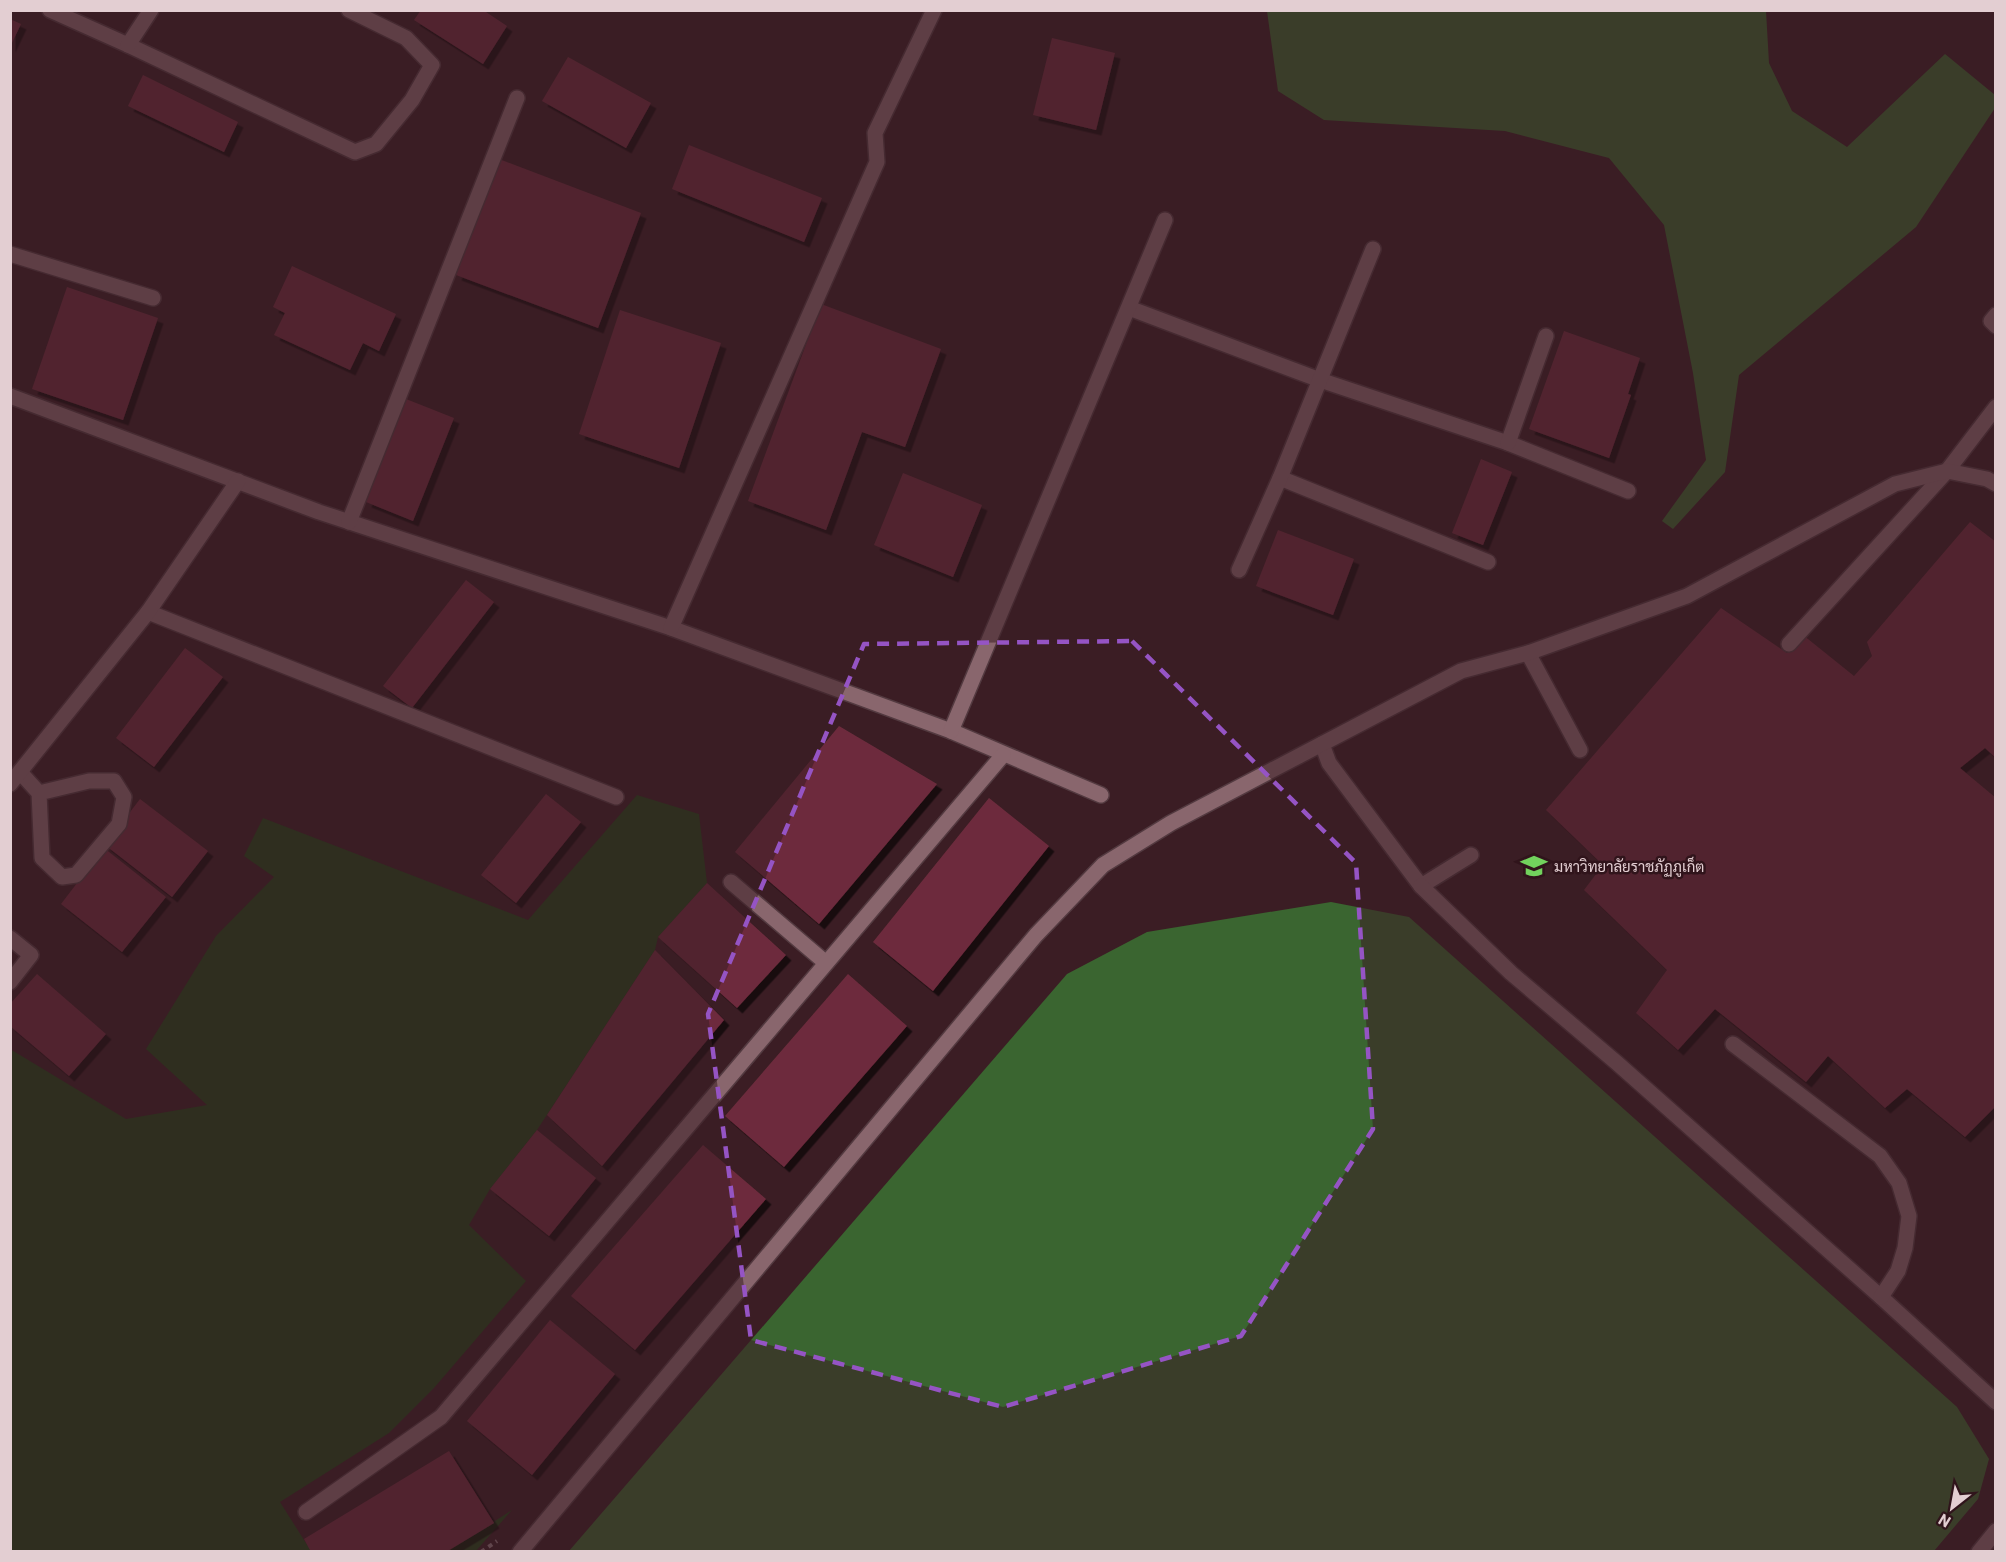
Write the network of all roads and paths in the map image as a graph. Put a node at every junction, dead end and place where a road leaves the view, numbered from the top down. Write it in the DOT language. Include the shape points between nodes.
graph roads {
  1 [pos="50,10"];
  2 [pos="151,10"];
  3 [pos="349,10"];
  4 [pos="934,10"];
  5 [pos="128,45"];
  6 [pos="517,98"];
  7 [pos="1165,220"];
  8 [pos="1373,249"];
  9 [pos="10,254"];
  10 [pos="153,298"];
  11 [pos="1129,308"];
  12 [pos="1995,315"];
  13 [pos="1995,326"];
  14 [pos="1546,336"];
  15 [pos="1320,380"];
  16 [pos="10,396"];
  17 [pos="1995,406"];
  18 [pos="1508,444"];
  19 [pos="1947,471"];
  20 [pos="1280,478"];
  21 [pos="238,481"];
  22 [pos="1995,484"];
  23 [pos="1628,491"];
  24 [pos="349,522"];
  25 [pos="1488,562"];
  26 [pos="1239,570"];
  27 [pos="148,612"];
  28 [pos="671,628"];
  29 [pos="1789,644"];
  30 [pos="1528,653"];
  31 [pos="951,731"];
  32 [pos="1322,744"];
  33 [pos="1580,750"];
  34 [pos="1003,755"];
  35 [pos="15,778"];
  36 [pos="39,793"];
  37 [pos="1101,795"];
  38 [pos="616,797"];
  39 [pos="1471,855"];
  40 [pos="731,882"];
  41 [pos="1420,886"];
  42 [pos="10,938"];
  43 [pos="826,963"];
  44 [pos="10,982"];
  45 [pos="1734,1044"];
  46 [pos="1881,1297"];
  47 [pos="1995,1402"];
  48 [pos="306,1512"];
  49 [pos="1995,1531"];
  50 [pos="500,1539"];
  51 [pos="481,1551"];
  52 [pos="520,1551"];
  53 [pos="1979,1551"];
  1 -- 5 [label="street"];
  2 -- 5 [label="street"];
  3 -- 5 [label="street" via="406,38 432,65 412,100 376,144 355,152"];
  4 -- 28 [label="street" via="875,133 877,162"];
  6 -- 24 [label="street"];
  7 -- 11 [label="street"];
  8 -- 15 [label="street"];
  9 -- 10 [label="street"];
  11 -- 15 [label="street"];
  11 -- 31 [label="street"];
  12 -- 13 [label="street" via="1991,321"];
  14 -- 18 [label="street"];
  15 -- 18 [label="street"];
  15 -- 20 [label="street"];
  16 -- 21 [label="street"];
  17 -- 19 [label="street"];
  18 -- 23 [label="street"];
  19 -- 22 [label="street" via="1987,478"];
  19 -- 29 [label="street"];
  19 -- 30 [label="street" via="1895,484 1687,596"];
  20 -- 25 [label="street"];
  20 -- 26 [label="street"];
  21 -- 24 [label="street"];
  21 -- 27 [label="street"];
  24 -- 28 [label="street"];
  27 -- 35 [label="street"];
  27 -- 38 [label="street"];
  28 -- 31 [label="street"];
  30 -- 32 [label="street" via="1461,671"];
  30 -- 33 [label="street"];
  31 -- 34 [label="street"];
  32 -- 41 [label="street" via="1329,763"];
  32 -- 52 [label="street" via="1171,823 1103,865 1036,935"];
  34 -- 37 [label="street"];
  34 -- 43 [label="street"];
  35 -- 36 [label="street"];
  36 -- 36 [label="street" via="89,781 114,781 124,797 119,824 76,875 62,878 42,858"];
  39 -- 41 [label="street"];
  40 -- 43 [label="street"];
  41 -- 46 [label="street" via="1511,973"];
  42 -- 44 [label="street" via="31,955"];
  43 -- 48 [label="street" via="441,1417"];
  45 -- 46 [label="street" via="1880,1156 1899,1183 1910,1216 1905,1248 1898,1271"];
  46 -- 47 [label="street"];
  49 -- 53 [label="street"];
  50 -- 51 [label="path"];
}
